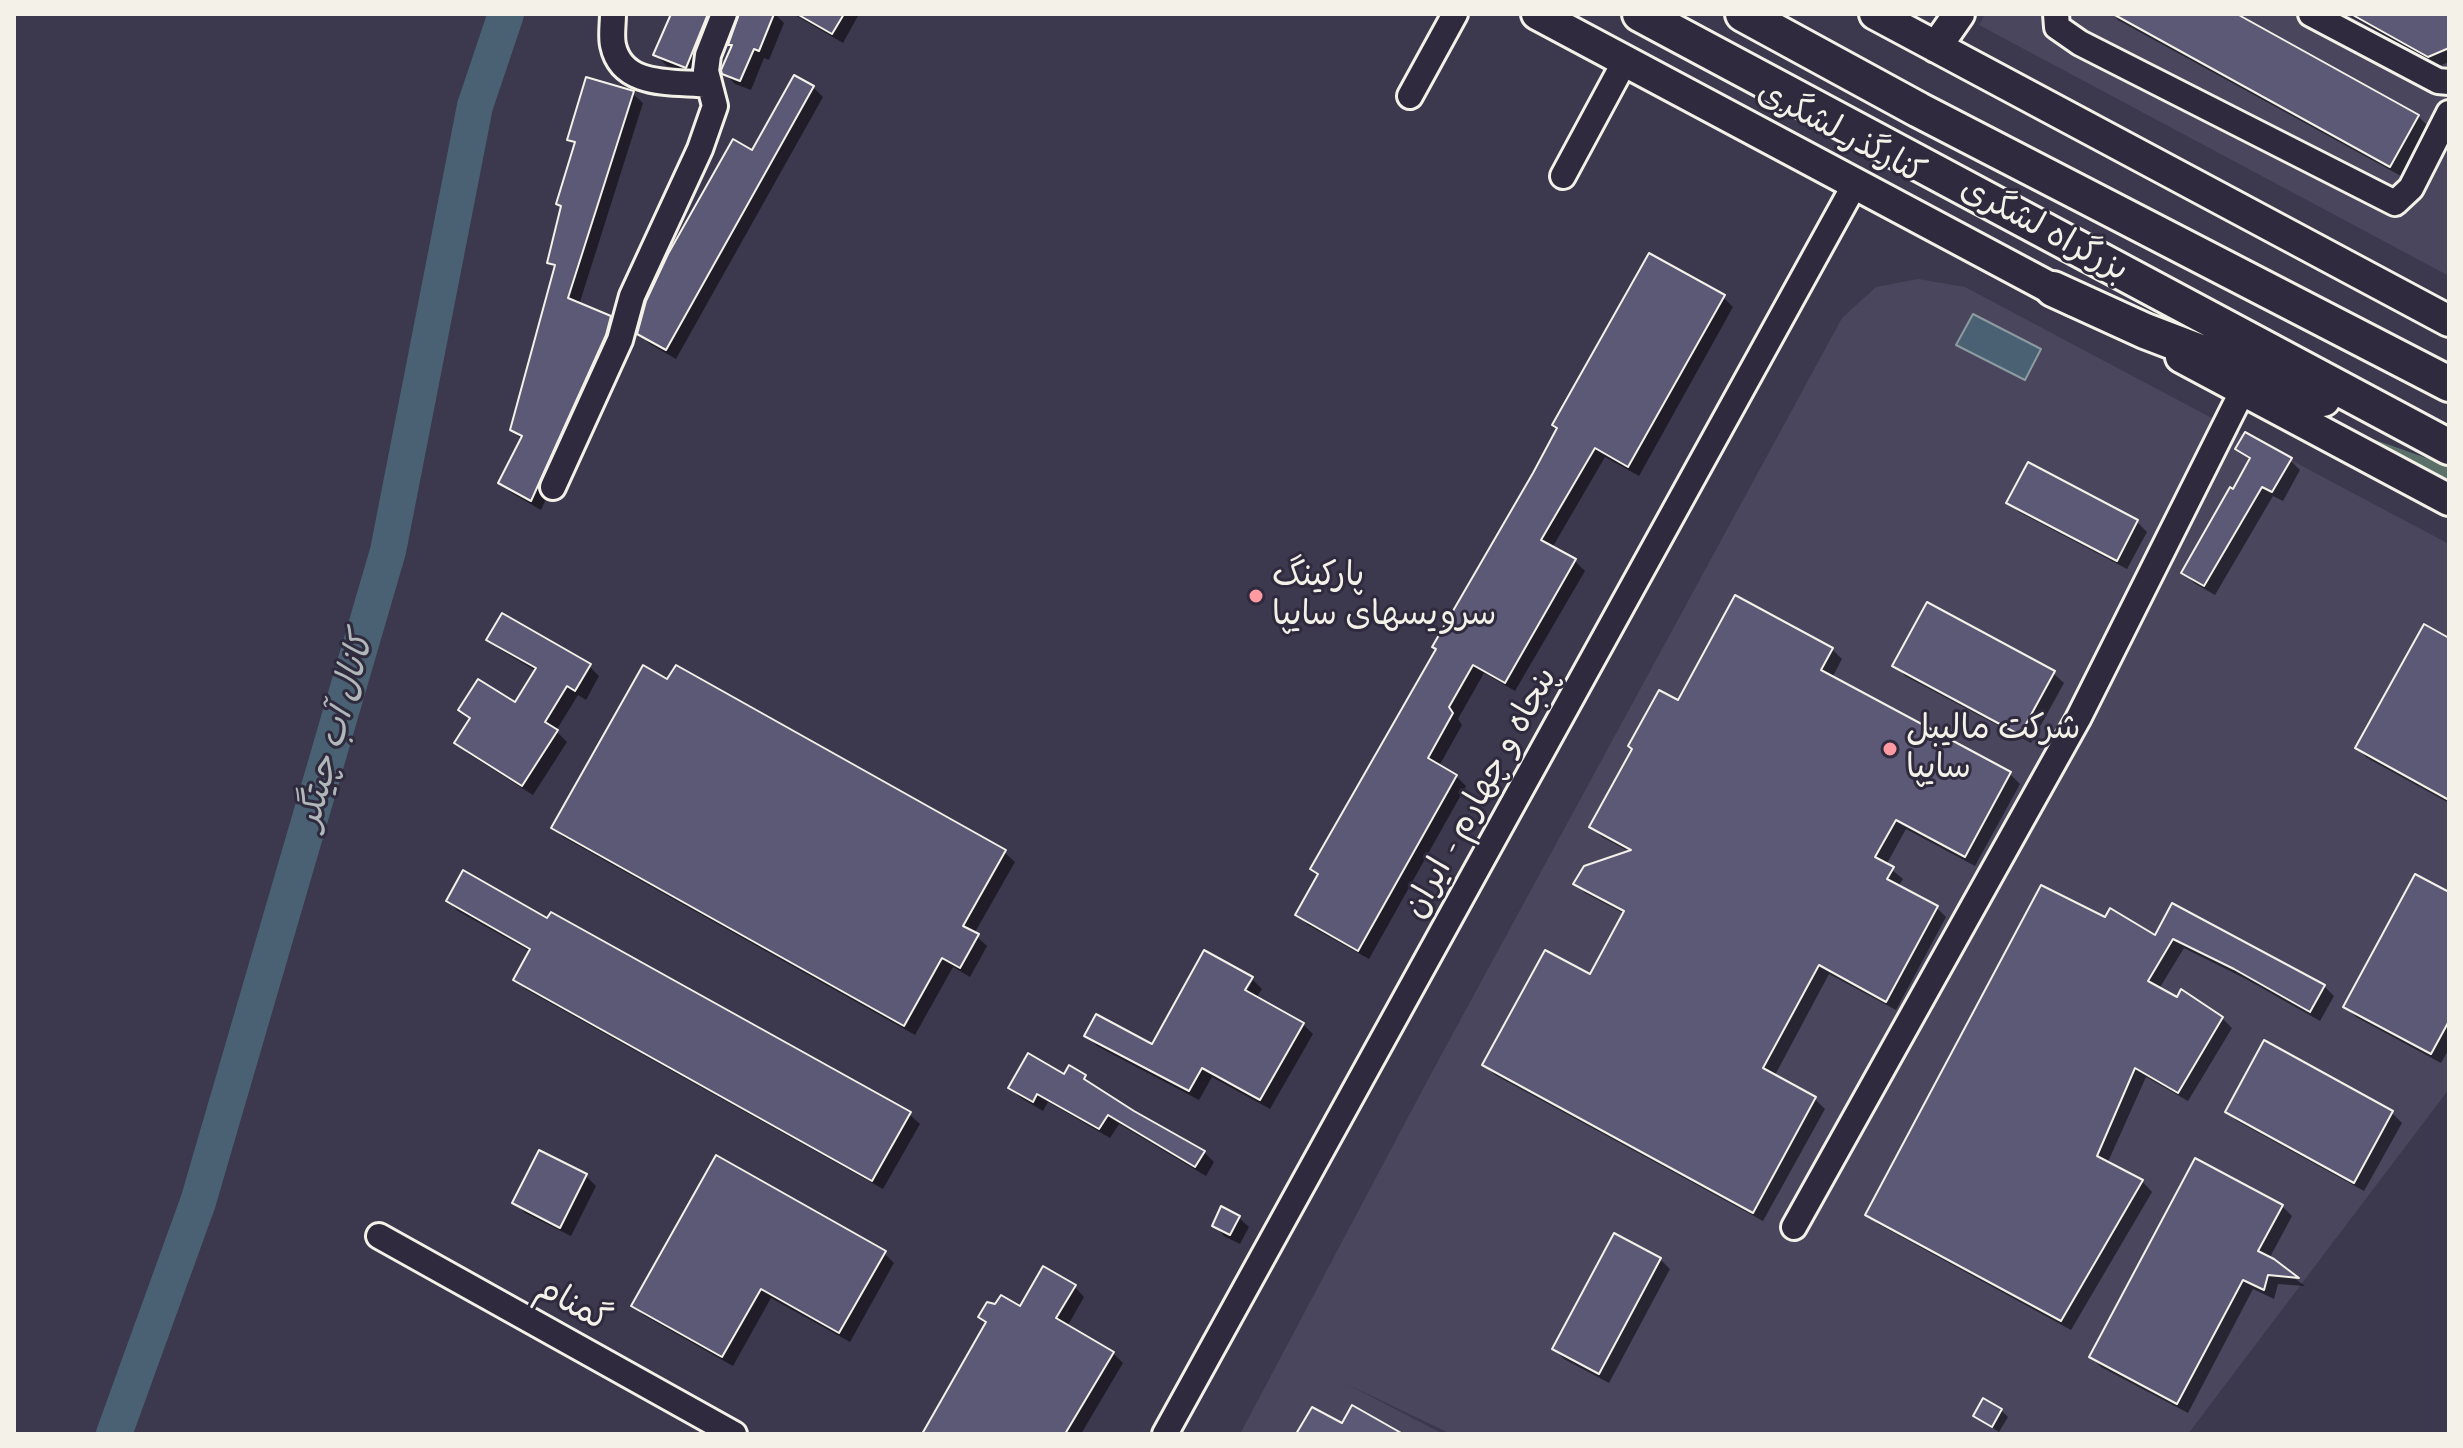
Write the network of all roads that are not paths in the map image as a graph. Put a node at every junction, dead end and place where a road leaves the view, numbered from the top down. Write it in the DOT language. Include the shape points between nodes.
graph roads {
  1 [pos="613,14"];
  2 [pos="724,14"];
  3 [pos="1455,14"];
  4 [pos="1537,14"];
  5 [pos="1640,14"];
  6 [pos="1743,14"];
  7 [pos="1875,14"];
  8 [pos="1959,14"];
  9 [pos="2056,14"];
  10 [pos="2311,14"];
  11 [pos="1936,47"];
  12 [pos="1625,61"];
  13 [pos="2449,82"];
  14 [pos="709,85"];
  15 [pos="1410,96"];
  16 [pos="2449,113"];
  17 [pos="1563,176"];
  18 [pos="1855,184"];
  19 [pos="2053,289"];
  20 [pos="2449,321"];
  21 [pos="2449,384"];
  22 [pos="2243,390"];
  23 [pos="2440,442"];
  24 [pos="553,487"];
  25 [pos="2449,500"];
  26 [pos="1794,1227"];
  27 [pos="379,1236"];
  28 [pos="734,1434"];
  29 [pos="1165,1434"];
  1 -- 14 [label="lane" via="613,45 633,75"];
  2 -- 14 [label="lane" via="708,55"];
  3 -- 15 [label="lane"];
  4 -- 12 [label="main road, کنارگذر لشگری"];
  5 -- 23 [label="highway, بزرگراه لشگری"];
  6 -- 21 [label="highway, بزرگراه لشگری"];
  7 -- 11 [label="main road"];
  8 -- 11 [label="main road"];
  9 -- 16 [label="lane" via="2057,27 2080,43 2395,203 2411,188"];
  10 -- 13 [label="lane"];
  11 -- 20 [label="main road"];
  12 -- 17 [label="lane"];
  12 -- 18 [label="main road, کنارگذر لشگری"];
  14 -- 24 [label="lane" via="715,106 700,149"];
  18 -- 19 [label="main road, کنارگذر لشگری"];
  18 -- 29 [label="lane, پنجاه و چهارم - ایران"];
  19 -- 22 [label="main road, کنارگذر لشگری"];
  19 -- 23 [label="highway" via="2145,331"];
  22 -- 25 [label="main road, کنارگذر لشگری"];
  22 -- 26 [label="lane" via="2078,719"];
  27 -- 28 [label="lane, گمنام"];
}
